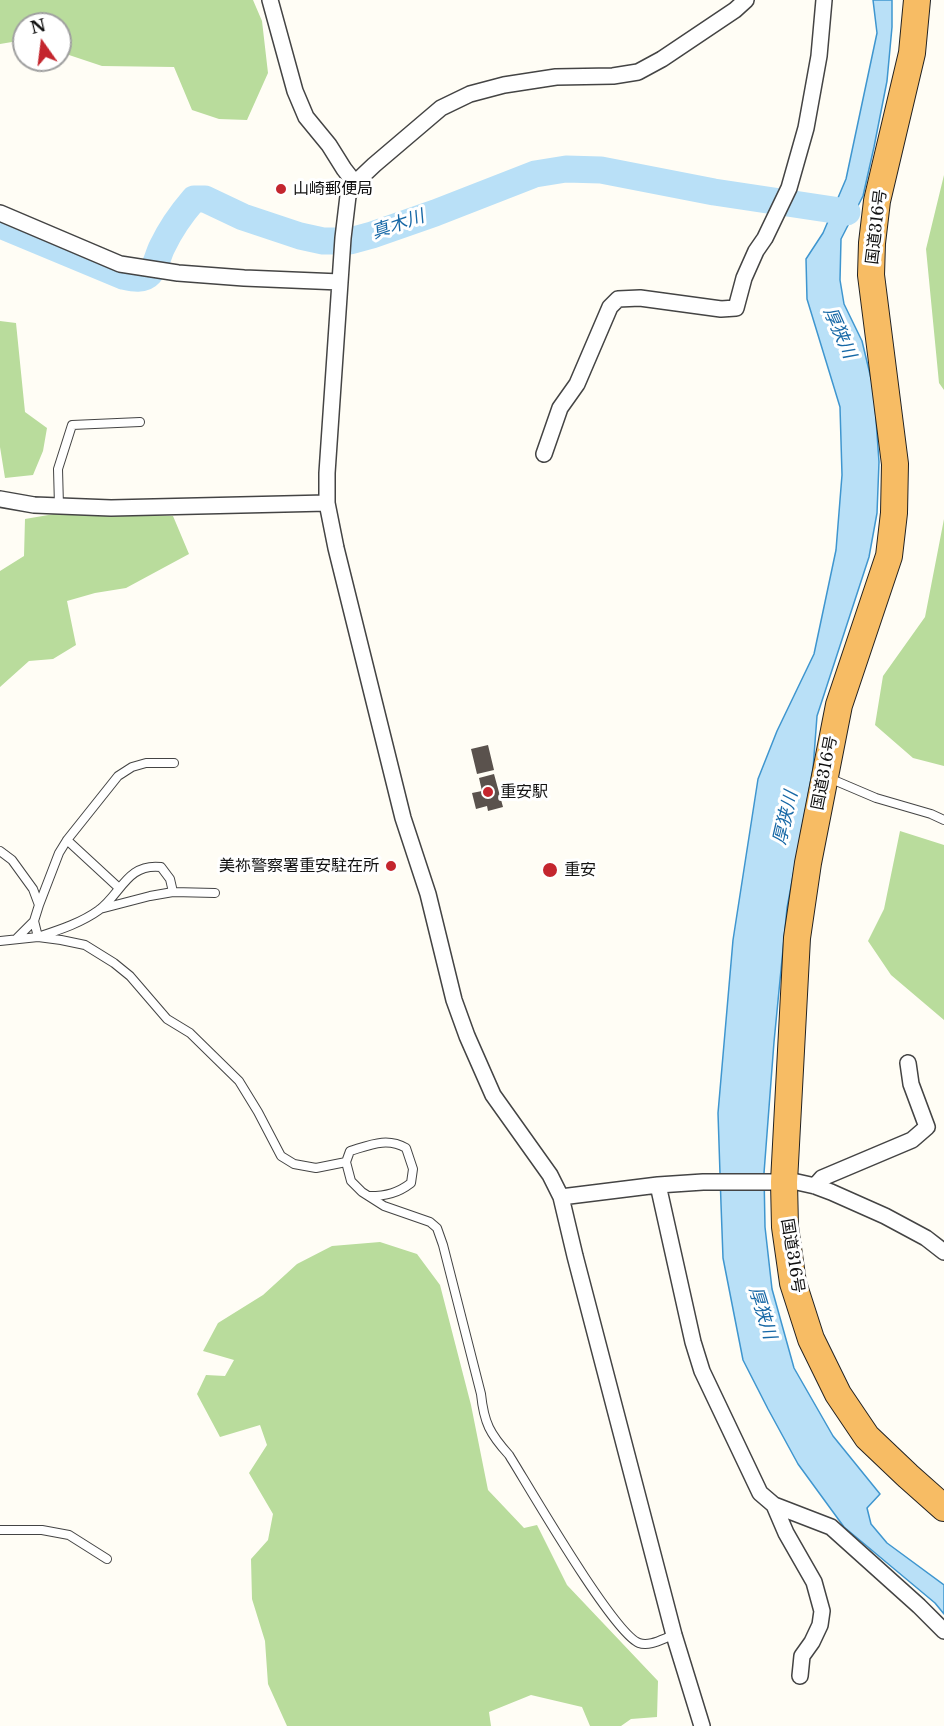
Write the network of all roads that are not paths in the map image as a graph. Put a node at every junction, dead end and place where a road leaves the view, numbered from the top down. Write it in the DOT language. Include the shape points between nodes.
graph roads {
  1 [pos="270,0"];
  2 [pos="746,0"];
  3 [pos="824,0"];
  4 [pos="917,0"];
  5 [pos="355,183"];
  6 [pos="0,213"];
  7 [pos="339,282"];
  8 [pos="140,422"];
  9 [pos="544,454"];
  10 [pos="0,499"];
  11 [pos="327,503"];
  12 [pos="59,506"];
  13 [pos="174,763"];
  14 [pos="825,776"];
  15 [pos="944,820"];
  16 [pos="67,840"];
  17 [pos="0,851"];
  18 [pos="118,888"];
  19 [pos="173,892"];
  20 [pos="215,893"];
  21 [pos="39,905"];
  22 [pos="100,909"];
  23 [pos="34,921"];
  24 [pos="38,937"];
  25 [pos="17,938"];
  26 [pos="0,941"];
  27 [pos="908,1064"];
  28 [pos="346,1162"];
  29 [pos="779,1183"];
  30 [pos="658,1185"];
  31 [pos="815,1186"];
  32 [pos="368,1196"];
  33 [pos="561,1197"];
  34 [pos="944,1252"];
  35 [pos="774,1505"];
  36 [pos="944,1508"];
  37 [pos="0,1530"];
  38 [pos="107,1559"];
  39 [pos="944,1631"];
  40 [pos="674,1635"];
  41 [pos="800,1676"];
  42 [pos="702,1726"];
  1 -- 5 [label="street" via="294,91 306,117"];
  2 -- 5 [label="street" via="638,72 556,77 470,94 441,108"];
  3 -- 9 [label="street" via="806,128 789,188 744,278 736,308 618,298 610,307 577,384 560,408"];
  4 -- 14 [label="highway, 国道316号" via="912,53 872,243 871,275 895,464 889,556 839,705"];
  5 -- 7 [label="street" via="348,196"];
  6 -- 7 [label="street" via="120,264 178,273"];
  7 -- 11 [label="street"];
  8 -- 12 [label="lane" via="72,425 58,469"];
  10 -- 12 [label="street"];
  11 -- 12 [label="street"];
  11 -- 33 [label="street" via="403,818 428,894 454,1000 493,1095 550,1175"];
  13 -- 16 [label="lane" via="132,766 118,776"];
  14 -- 15 [label="lane"];
  14 -- 29 [label="highway, 国道316号" via="797,938"];
  16 -- 18 [label="lane"];
  16 -- 21 [label="lane"];
  17 -- 21 [label="lane" via="12,860 33,889"];
  18 -- 19 [label="lane" via="138,870 150,866 161,867"];
  18 -- 22 [label="lane"];
  19 -- 20 [label="lane"];
  19 -- 22 [label="lane"];
  21 -- 23 [label="lane"];
  22 -- 24 [label="lane" via="77,923"];
  23 -- 24 [label="lane"];
  23 -- 25 [label="lane"];
  24 -- 25 [label="lane"];
  24 -- 28 [label="lane" via="86,945 129,976 167,1019 189,1033 238,1081 281,1156 294,1164 316,1168"];
  25 -- 26 [label="lane"];
  27 -- 31 [label="street" via="927,1127 912,1140 822,1178"];
  28 -- 32 [label="lane" via="351,1181"];
  28 -- 32 [label="lane" via="350,1151 381,1142 396,1142 406,1148 413,1169 411,1183 389,1194"];
  29 -- 30 [label="street"];
  29 -- 31 [label="street"];
  29 -- 36 [label="highway, 国道316号" via="793,1283 811,1339 838,1394 867,1437"];
  30 -- 33 [label="street"];
  30 -- 35 [label="street" via="702,1371 760,1493"];
  31 -- 34 [label="street" via="885,1216"];
  32 -- 40 [label="lane" via="437,1228 483,1414 598,1597 638,1643"];
  33 -- 40 [label="street"];
  35 -- 39 [label="street" via="831,1527"];
  35 -- 41 [label="street" via="814,1582 822,1611 820,1625 802,1656"];
  37 -- 38 [label="lane" via="42,1530 69,1535"];
  40 -- 42 [label="street"];
}
